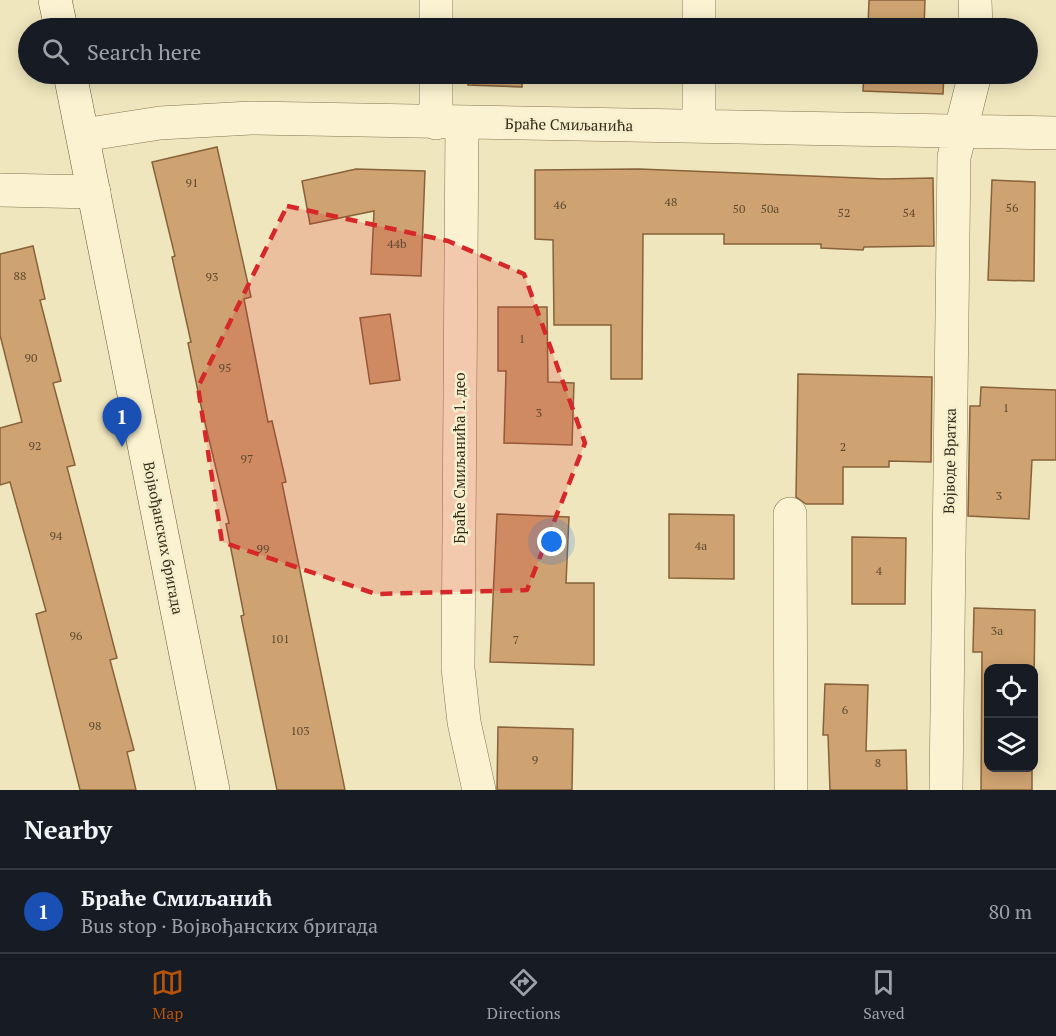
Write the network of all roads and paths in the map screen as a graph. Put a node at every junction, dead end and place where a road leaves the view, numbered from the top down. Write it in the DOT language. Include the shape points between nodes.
graph roads {
  1 [pos="55,0"];
  2 [pos="436,0"];
  3 [pos="699,0"];
  4 [pos="975,0"];
  5 [pos="59,18"];
  6 [pos="436,18"];
  7 [pos="699,18"];
  8 [pos="975,18"];
  9 [pos="72,84"];
  10 [pos="439,84"];
  11 [pos="699,84"];
  12 [pos="973,84"];
  13 [pos="449,123"];
  14 [pos="699,126"];
  15 [pos="959,133"];
  16 [pos="1056,133"];
  17 [pos="83,135"];
  18 [pos="0,190"];
  19 [pos="94,192"];
  20 [pos="790,514"];
  21 [pos="213,790"];
  22 [pos="479,790"];
  23 [pos="790,790"];
  24 [pos="946,790"];
  1 -- 5 [label="street"];
  2 -- 6 [label="street"];
  3 -- 7 [label="street"];
  4 -- 8 [label="street"];
  9 -- 17 [label="street, Војвођанских бригада"];
  10 -- 13 [label="street, Браће Смиљанића 1. део"];
  11 -- 14 [label="street"];
  12 -- 15 [label="street, Војводе Вратка"];
  13 -- 14 [label="street, Браће Смиљанића"];
  13 -- 17 [label="street, Браће Смиљанића" via="250,118 160,123"];
  13 -- 22 [label="street, Браће Смиљанића 1. део" via="458,668 464,722"];
  14 -- 15 [label="street, Браће Смиљанића"];
  15 -- 16 [label="street, Браће Смиљанића"];
  15 -- 24 [label="street, Војводе Вратка" via="954,157"];
  17 -- 19 [label="street, Војвођанских бригада"];
  18 -- 19 [label="street"];
  19 -- 21 [label="street, Војвођанских бригада"];
  20 -- 23 [label="street"];
}
